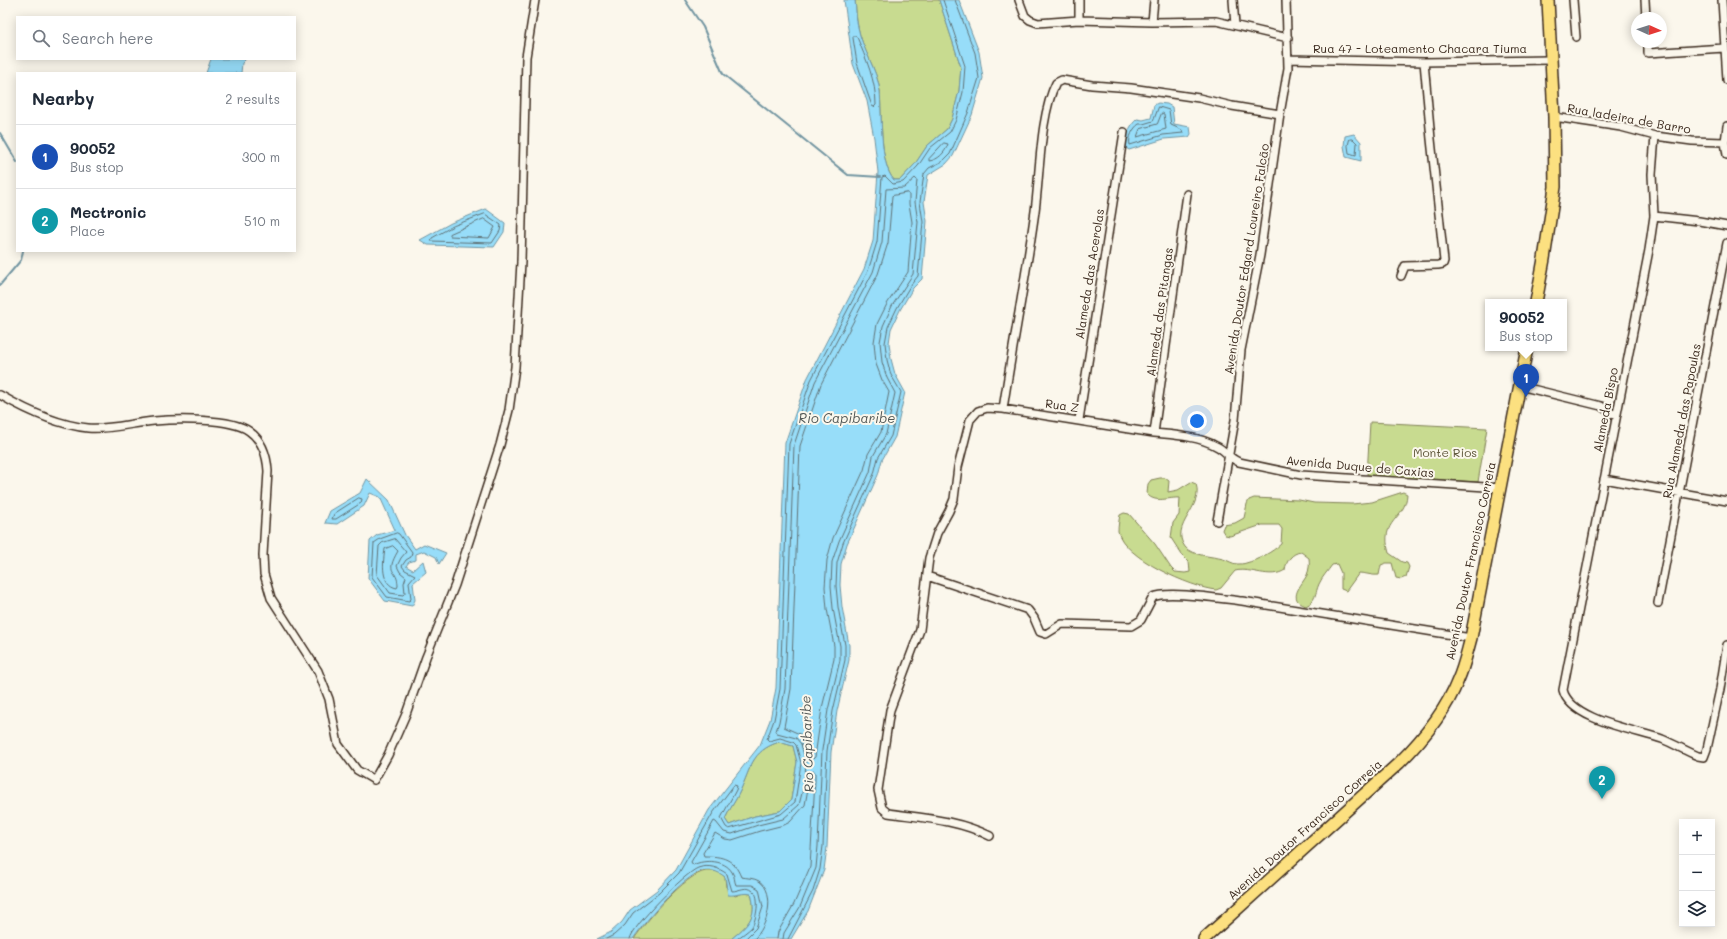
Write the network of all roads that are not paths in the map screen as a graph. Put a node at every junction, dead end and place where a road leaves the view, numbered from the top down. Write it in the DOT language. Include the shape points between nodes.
graph roads {
  1 [pos="536,0"];
  2 [pos="1019,0"];
  3 [pos="1079,0"];
  4 [pos="1154,0"];
  5 [pos="1233,0"];
  6 [pos="1286,0"];
  7 [pos="1548,0"];
  8 [pos="1573,0"];
  9 [pos="1645,0"];
  10 [pos="1722,0"];
  11 [pos="1646,12"];
  12 [pos="1079,20"];
  13 [pos="1152,22"];
  14 [pos="1234,25"];
  15 [pos="1576,37"];
  16 [pos="1288,38"];
  17 [pos="1648,48"];
  18 [pos="1724,48"];
  19 [pos="1289,59"];
  20 [pos="1550,60"];
  21 [pos="1424,62"];
  22 [pos="1727,80"];
  23 [pos="1280,114"];
  24 [pos="1554,117"];
  25 [pos="1727,126"];
  26 [pos="1124,132"];
  27 [pos="1655,136"];
  28 [pos="1725,142"];
  29 [pos="1727,155"];
  30 [pos="1188,194"];
  31 [pos="1654,216"];
  32 [pos="1727,226"];
  33 [pos="1727,243"];
  34 [pos="1401,276"];
  35 [pos="1537,299"];
  36 [pos="1526,351"];
  37 [pos="1520,386"];
  38 [pos="0,396"];
  39 [pos="1003,408"];
  40 [pos="1616,416"];
  41 [pos="1079,420"];
  42 [pos="1154,433"];
  43 [pos="1228,457"];
  44 [pos="1604,479"];
  45 [pos="1501,488"];
  46 [pos="1679,494"];
  47 [pos="1727,501"];
  48 [pos="1218,521"];
  49 [pos="927,576"];
  50 [pos="1658,603"];
  51 [pos="1471,638"];
  52 [pos="1727,645"];
  53 [pos="990,836"];
  54 [pos="1204,939"];
  1 -- 38 [label="street" via="526,57 521,262 515,367 509,410 455,585 406,714 374,780 357,770 338,744 329,699 318,671 271,598 264,574 268,471 267,458 261,443 249,431 239,426 194,420 154,421 106,428 73,426"];
  2 -- 12 [label="street" via="1025,16 1038,23"];
  3 -- 12 [label="street"];
  4 -- 13 [label="street"];
  5 -- 14 [label="street"];
  6 -- 16 [label="street, Avenida Doutor Edgard Loureiro Falcão"];
  7 -- 20 [label="main road"];
  8 -- 15 [label="street"];
  9 -- 11 [label="street"];
  10 -- 18 [label="street"];
  12 -- 13 [label="street"];
  13 -- 14 [label="street" via="1216,21"];
  14 -- 16 [label="street"];
  16 -- 19 [label="street, Avenida Doutor Edgard Loureiro Falcão"];
  17 -- 18 [label="street" via="1648,53"];
  18 -- 22 [label="street"];
  19 -- 21 [label="street, Rua 47 - Loteamento Chacara Tiuma"];
  19 -- 23 [label="street, Avenida Doutor Edgard Loureiro Falcão"];
  20 -- 21 [label="street, Rua 47 - Loteamento Chacara Tiuma"];
  20 -- 24 [label="main road"];
  21 -- 34 [label="street" via="1444,262 1438,266 1405,266"];
  23 -- 39 [label="street" via="1131,88 1062,80 1056,82 1050,96 1044,129 1029,255"];
  23 -- 43 [label="street, Avenida Doutor Edgard Loureiro Falcão" via="1260,255 1242,350 1235,420"];
  24 -- 27 [label="street, Rua ladeira de Barro" via="1621,127"];
  24 -- 35 [label="main road" via="1555,187"];
  25 -- 28 [label="street"];
  26 -- 41 [label="street, Alameda das Acerolas"];
  27 -- 28 [label="street, Rua ladeira de Barro"];
  27 -- 31 [label="street, Alameda Bispo" via="1652,174"];
  28 -- 29 [label="street"];
  30 -- 42 [label="street, Alameda das Pitangas"];
  31 -- 32 [label="street"];
  31 -- 40 [label="street, Alameda Bispo"];
  33 -- 46 [label="street, Rua Alameda das Papoulas"];
  36 -- 37 [label="main road, Avenida Doutor Francisco Correia"];
  37 -- 40 [label="street" via="1601,406"];
  37 -- 45 [label="main road, Avenida Doutor Francisco Correia"];
  39 -- 41 [label="street, Rua Z"];
  39 -- 49 [label="street, Rua Z" via="986,408 978,411 970,420 958,467 954,499 935,540"];
  40 -- 44 [label="street, Alameda Bispo"];
  41 -- 42 [label="street, Rua Z"];
  42 -- 43 [label="street, Avenida Duque de Caxias" via="1176,435 1215,445"];
  43 -- 45 [label="street, Avenida Duque de Caxias" via="1239,462 1301,475"];
  43 -- 48 [label="street, Avenida Doutor Edgard Loureiro Falcão"];
  44 -- 46 [label="street"];
  44 -- 52 [label="street, Alameda Bispo" via="1564,686 1567,700 1582,711 1616,727 1662,740 1701,757 1706,754"];
  45 -- 51 [label="main road, Avenida Doutor Francisco Correia"];
  46 -- 47 [label="street"];
  46 -- 50 [label="street, Rua Alameda das Papoulas"];
  49 -- 51 [label="street" via="1028,610 1043,634 1062,624 1131,626 1141,620 1153,597 1161,594 1242,601"];
  49 -- 53 [label="street" via="919,635 890,710 878,790 880,801 882,808 888,813 958,823"];
  51 -- 54 [label="main road, Avenida Doutor Francisco Correia" via="1458,680 1426,733 1399,763"];
}
